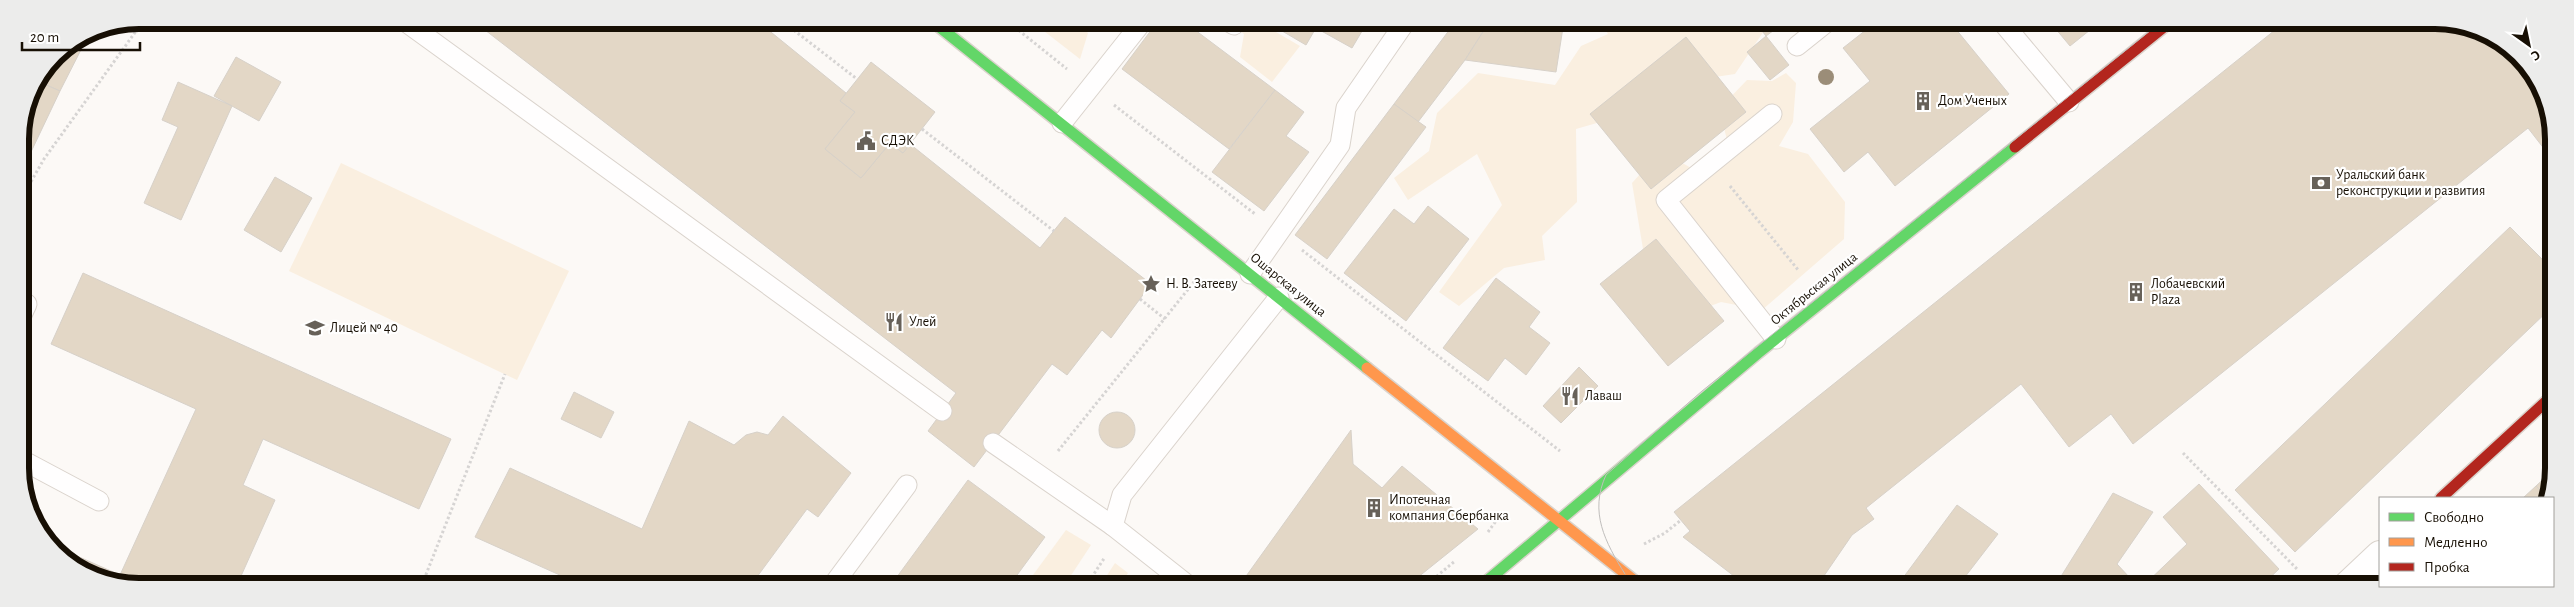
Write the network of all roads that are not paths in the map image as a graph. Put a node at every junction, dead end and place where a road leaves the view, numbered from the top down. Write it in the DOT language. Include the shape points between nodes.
graph roads {
  1 [pos="415,29"];
  2 [pos="942,29"];
  3 [pos="1137,29"];
  4 [pos="1400,29"];
  5 [pos="1818,29"];
  6 [pos="2008,29"];
  7 [pos="2161,29"];
  8 [pos="1797,46"];
  9 [pos="2069,102"];
  10 [pos="1772,114"];
  11 [pos="1062,124"];
  12 [pos="1250,274"];
  13 [pos="1279,297"];
  14 [pos="1776,339"];
  15 [pos="2545,402"];
  16 [pos="942,411"];
  17 [pos="993,443"];
  18 [pos="29,464"];
  19 [pos="907,485"];
  20 [pos="2443,497"];
  21 [pos="99,500"];
  22 [pos="1559,520"];
  23 [pos="1113,526"];
  24 [pos="2379,556"];
  25 [pos="838,578"];
  26 [pos="1179,578"];
  27 [pos="1490,578"];
  28 [pos="1630,578"];
  29 [pos="2356,578"];
  1 -- 16 [label="lane"];
  2 -- 11 [label="street, Ошарская улица"];
  3 -- 11 [label="lane"];
  4 -- 12 [label="lane" via="1346,108 1340,145"];
  5 -- 8 [label="lane"];
  6 -- 9 [label="lane"];
  7 -- 9 [label="street, Октябрьская улица"];
  9 -- 14 [label="street, Октябрьская улица"];
  10 -- 14 [label="lane" via="1666,200"];
  11 -- 12 [label="street, Ошарская улица"];
  12 -- 13 [label="street, Ошарская улица"];
  13 -- 22 [label="street, Ошарская улица"];
  13 -- 23 [label="lane" via="1122,495"];
  14 -- 22 [label="street, Октябрьская улица"];
  15 -- 20 [label="street"];
  17 -- 23 [label="lane"];
  18 -- 21 [label="lane"];
  19 -- 25 [label="lane"];
  22 -- 27 [label="street, Октябрьская улица"];
  22 -- 28 [label="street, Ошарская улица"];
  23 -- 26 [label="lane"];
  24 -- 29 [label="street"];
}
